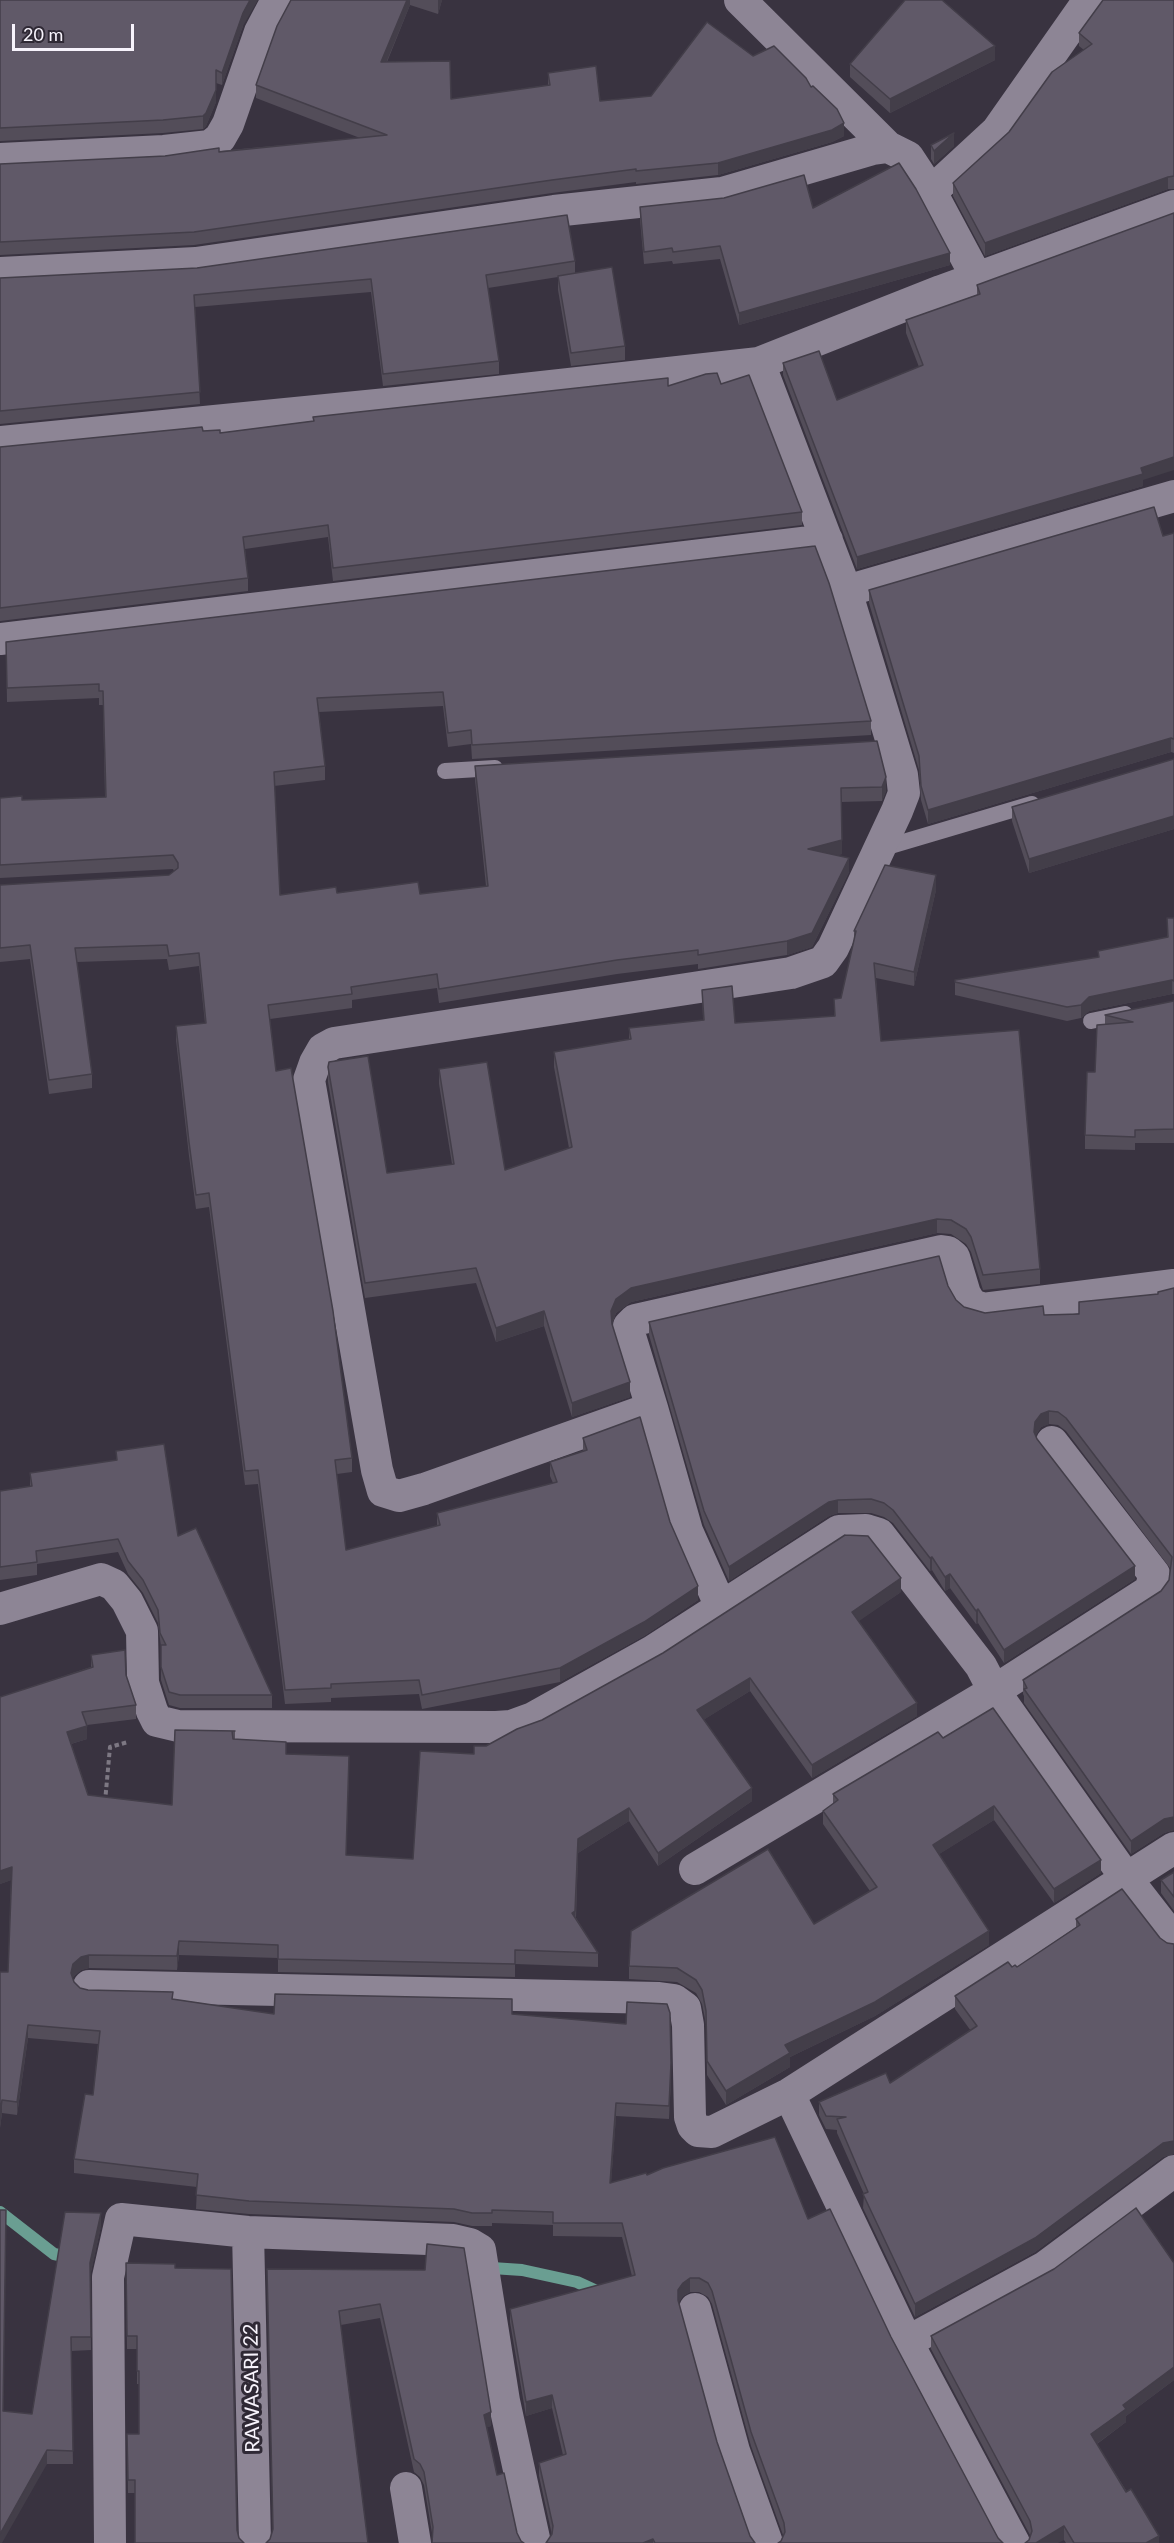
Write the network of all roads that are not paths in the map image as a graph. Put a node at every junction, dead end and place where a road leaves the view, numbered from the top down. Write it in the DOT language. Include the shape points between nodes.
graph roads {
  1 [pos="277,0"];
  2 [pos="740,0"];
  3 [pos="1089,0"];
  4 [pos="888,147"];
  5 [pos="0,159"];
  6 [pos="931,192"];
  7 [pos="1174,206"];
  8 [pos="0,273"];
  9 [pos="977,278"];
  10 [pos="759,363"];
  11 [pos="0,442"];
  12 [pos="1174,496"];
  13 [pos="827,540"];
  14 [pos="846,591"];
  15 [pos="0,639"];
  16 [pos="515,767"];
  17 [pos="445,771"];
  18 [pos="1050,798"];
  19 [pos="880,849"];
  20 [pos="1143,1011"];
  21 [pos="1091,1021"];
  22 [pos="1174,1285"];
  23 [pos="652,1408"];
  24 [pos="1052,1442"];
  25 [pos="722,1607"];
  26 [pos="0,1609"];
  27 [pos="994,1691"];
  28 [pos="1174,1848"];
  29 [pos="695,1869"];
  30 [pos="1126,1878"];
  31 [pos="1174,1940"];
  32 [pos="89,1986"];
  33 [pos="789,2094"];
  34 [pos="1174,2171"];
  35 [pos="248,2232"];
  36 [pos="695,2309"];
  37 [pos="907,2342"];
  38 [pos="406,2488"];
  39 [pos="110,2543"];
  40 [pos="255,2543"];
  41 [pos="414,2543"];
  42 [pos="535,2543"];
  43 [pos="767,2543"];
  44 [pos="1014,2543"];
  1 -- 5 [label="street" via="260,32 228,124 210,146"];
  2 -- 4 [label="street"];
  3 -- 6 [label="street" via="997,131"];
  4 -- 6 [label="street" via="908,157"];
  4 -- 8 [label="street" via="722,193 554,211 196,263"];
  6 -- 9 [label="street"];
  7 -- 9 [label="street"];
  9 -- 10 [label="street"];
  10 -- 11 [label="street"];
  10 -- 13 [label="street"];
  12 -- 14 [label="street"];
  13 -- 14 [label="street"];
  13 -- 15 [label="street"];
  14 -- 19 [label="street" via="886,744 902,775 903,793"];
  16 -- 17 [label="lane"];
  18 -- 19 [label="lane"];
  19 -- 23 [label="street" via="823,962 779,975 334,1043 323,1049 315,1063 309,1080 383,1491 399,1496 424,1490"];
  20 -- 21 [label="lane"];
  22 -- 23 [label="street" via="983,1309 970,1304 954,1257 941,1251 635,1320 629,1333"];
  23 -- 25 [label="street" via="687,1532"];
  24 -- 27 [label="street" via="1155,1574 1154,1583 1145,1596"];
  25 -- 26 [label="street" via="633,1662 533,1718 511,1726 178,1726 157,1721 152,1711 143,1683 142,1631 128,1601 114,1584 101,1579"];
  25 -- 27 [label="street" via="839,1531 866,1530 879,1534 981,1666"];
  27 -- 29 [label="street"];
  27 -- 30 [label="street"];
  28 -- 30 [label="street"];
  30 -- 31 [label="street"];
  30 -- 33 [label="street"];
  32 -- 33 [label="street" via="674,2000 685,2008 690,2117 698,2131 712,2132"];
  33 -- 37 [label="street"];
  34 -- 37 [label="street" via="1045,2267"];
  35 -- 39 [label="street" via="121,2219 108,2277"];
  35 -- 40 [label="street, RAWASARI 22"];
  35 -- 42 [label="street" via="453,2240 480,2250 504,2401"];
  36 -- 43 [label="street" via="734,2451"];
  37 -- 44 [label="street"];
  38 -- 41 [label="street"];
}
